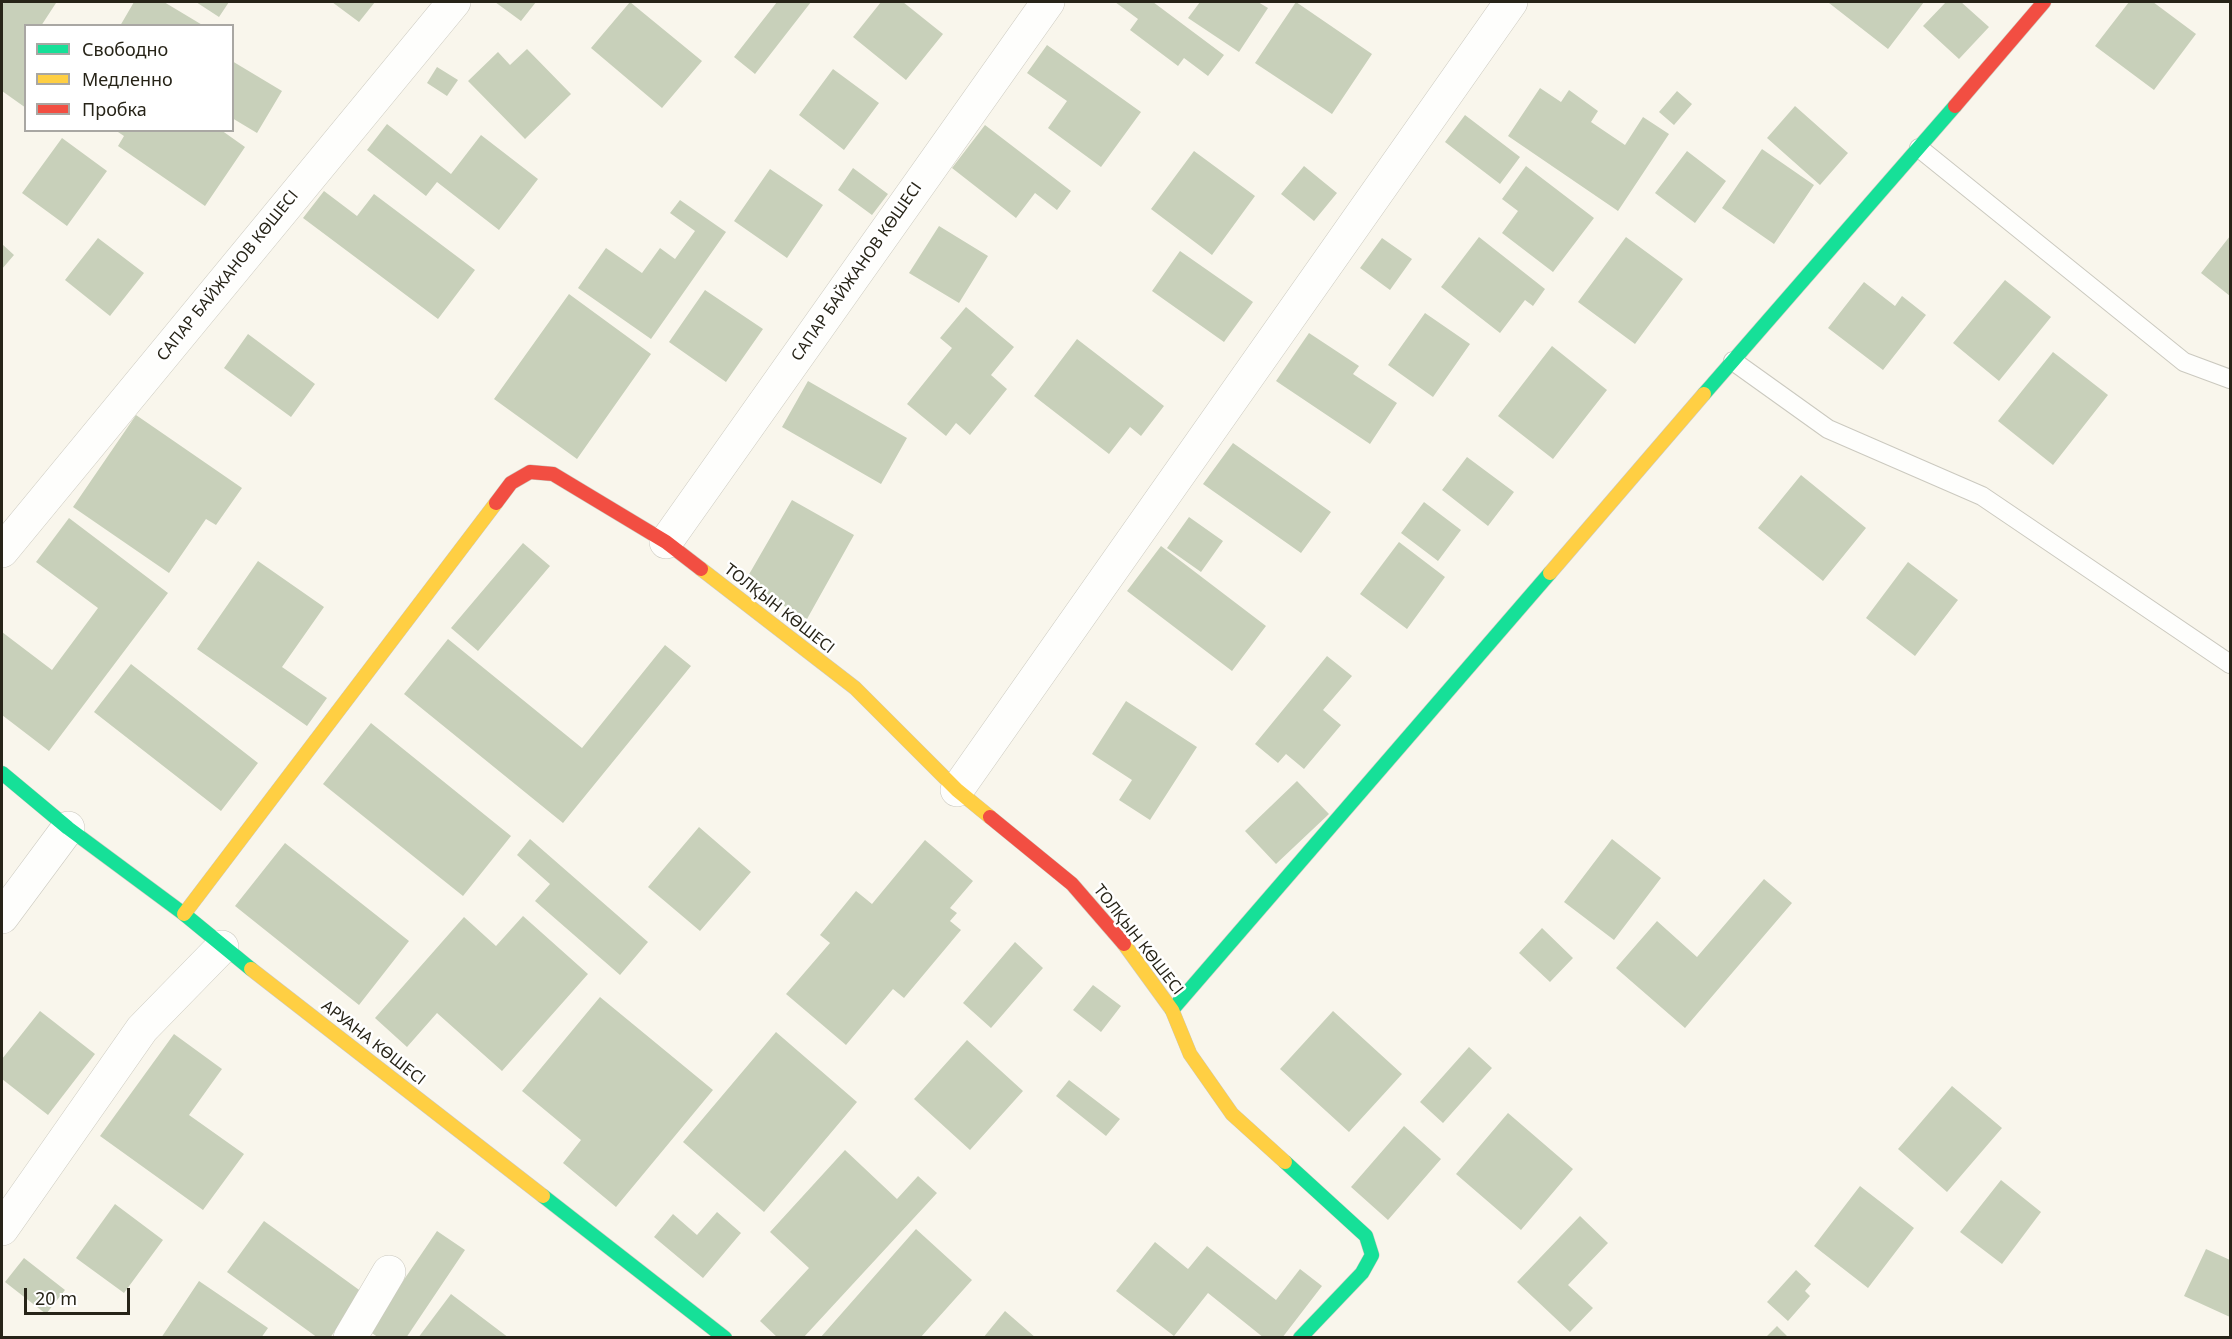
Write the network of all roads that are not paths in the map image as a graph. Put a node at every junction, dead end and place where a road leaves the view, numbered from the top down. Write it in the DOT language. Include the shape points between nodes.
graph roads {
  1 [pos="454,2"];
  2 [pos="1048,2"];
  3 [pos="1511,2"];
  4 [pos="2044,2"];
  5 [pos="1919,148"];
  6 [pos="1733,360"];
  7 [pos="2230,378"];
  8 [pos="666,542"];
  9 [pos="2,551"];
  10 [pos="2230,664"];
  11 [pos="2,772"];
  12 [pos="957,790"];
  13 [pos="68,828"];
  14 [pos="184,914"];
  15 [pos="2,916"];
  16 [pos="222,947"];
  17 [pos="1172,1010"];
  18 [pos="2,1229"];
  19 [pos="389,1272"];
  20 [pos="350,1338"];
  21 [pos="726,1338"];
  22 [pos="1300,1338"];
  1 -- 9 [label="street, САПАР БАЙЖАНОВ КӨШЕСІ"];
  2 -- 8 [label="street, САПАР БАЙЖАНОВ КӨШЕСІ"];
  3 -- 12 [label="street"];
  4 -- 5 [label="street"];
  5 -- 6 [label="street"];
  5 -- 7 [label="lane" via="2184,362"];
  6 -- 10 [label="lane" via="1828,429 1982,496"];
  6 -- 17 [label="street"];
  8 -- 12 [label="street, ТОЛҚЫН КӨШЕСІ" via="855,688"];
  8 -- 14 [label="street, ТОЛҚЫН КӨШЕСІ" via="553,474 530,472 511,483"];
  11 -- 13 [label="street, АРУАНА КӨШЕСІ"];
  12 -- 17 [label="street, ТОЛҚЫН КӨШЕСІ" via="1072,884 1123,942"];
  13 -- 14 [label="street, АРУАНА КӨШЕСІ"];
  13 -- 15 [label="street"];
  14 -- 16 [label="street, АРУАНА КӨШЕСІ"];
  16 -- 18 [label="street" via="141,1029"];
  16 -- 21 [label="street, АРУАНА КӨШЕСІ"];
  17 -- 22 [label="street, ТОЛҚЫН КӨШЕСІ" via="1190,1053 1232,1114 1366,1236 1372,1256 1362,1273"];
  19 -- 20 [label="street"];
}
